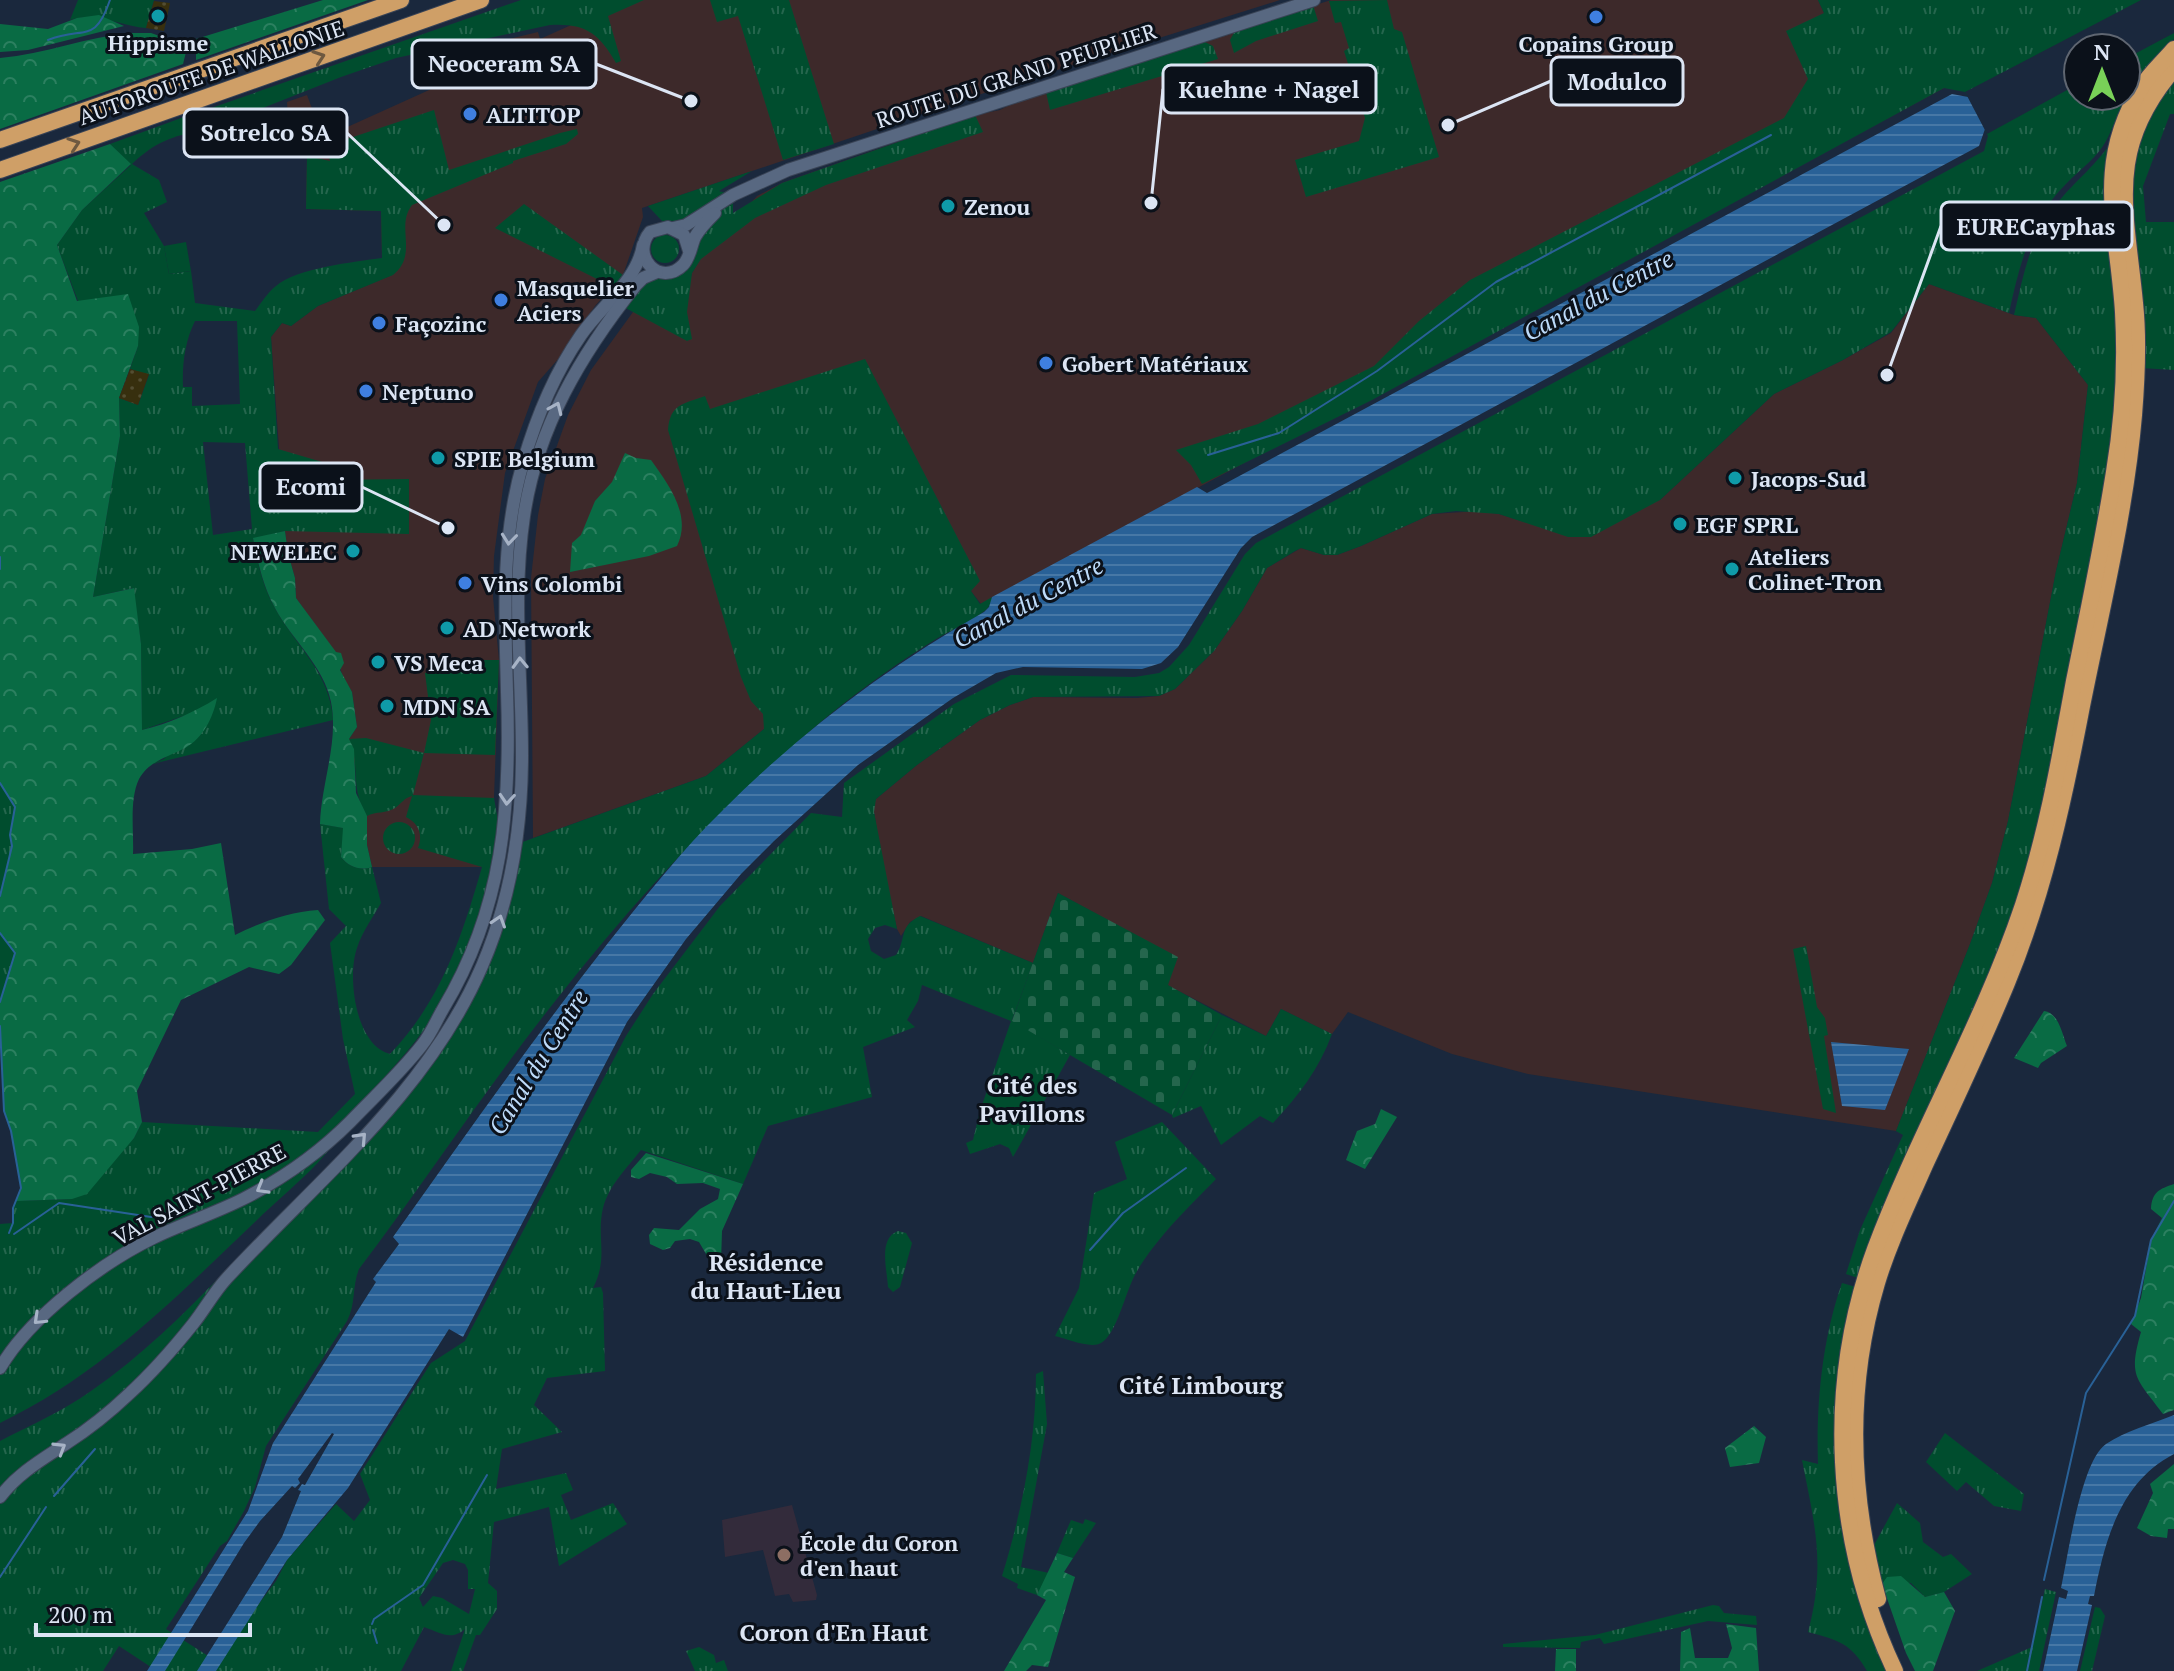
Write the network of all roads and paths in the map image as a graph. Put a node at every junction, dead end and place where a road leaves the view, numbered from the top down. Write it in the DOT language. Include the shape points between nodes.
graph roads {
  1 [pos="401,0"];
  2 [pos="481,0"];
  3 [pos="1314,0"];
  4 [pos="2174,49"];
  5 [pos="2174,69"];
  6 [pos="0,140"];
  7 [pos="0,170"];
  8 [pos="733,195"];
  9 [pos="673,228"];
  10 [pos="643,245"];
  11 [pos="689,251"];
  12 [pos="657,272"];
  13 [pos="0,1368"];
  14 [pos="0,1497"];
  15 [pos="1895,1671"];
  16 [pos="1907,1671"];
  1 -- 6 [label="highway, AUTOROUTE DE WALLONIE"];
  7 -- 2 [label="highway, AUTOROUTE DE WALLONIE, one-way"];
  3 -- 8 [label="main road, ROUTE DU GRAND PEUPLIER" via="811,162"];
  4 -- 15 [label="highway" via="2141,87 2114,160 2110,202 2124,337 2121,417 2046,824 2008,948 1875,1250 1851,1340 1842,1411 1846,1503 1858,1569"];
  5 -- 16 [label="highway" via="2141,116 2125,167 2124,216 2137,330 2134,417 2058,828 2008,981 1886,1255 1863,1342 1854,1437 1858,1502 1869,1566"];
  8 -- 9 [label="main road, ROUTE DU GRAND PEUPLIER"];
  8 -- 11 [label="main road, ROUTE DU GRAND PEUPLIER" via="698,231"];
  9 -- 10 [label="main road" via="656,229"];
  9 -- 11 [label="main road" via="684,235"];
  10 -- 12 [label="main road" via="644,258"];
  10 -- 13 [label="main road, VAL SAINT-PIERRE, one-way" via="635,269 561,368 522,466 506,571 509,763 501,852 480,935 424,1044 312,1156 244,1198 123,1255 41,1317"];
  11 -- 12 [label="main road" via="681,267"];
  14 -- 12 [label="main road, one-way" via="154,1370 224,1281 423,1068 471,990 508,889 519,825 518,571 530,486 551,421 581,361 636,285"];
}
